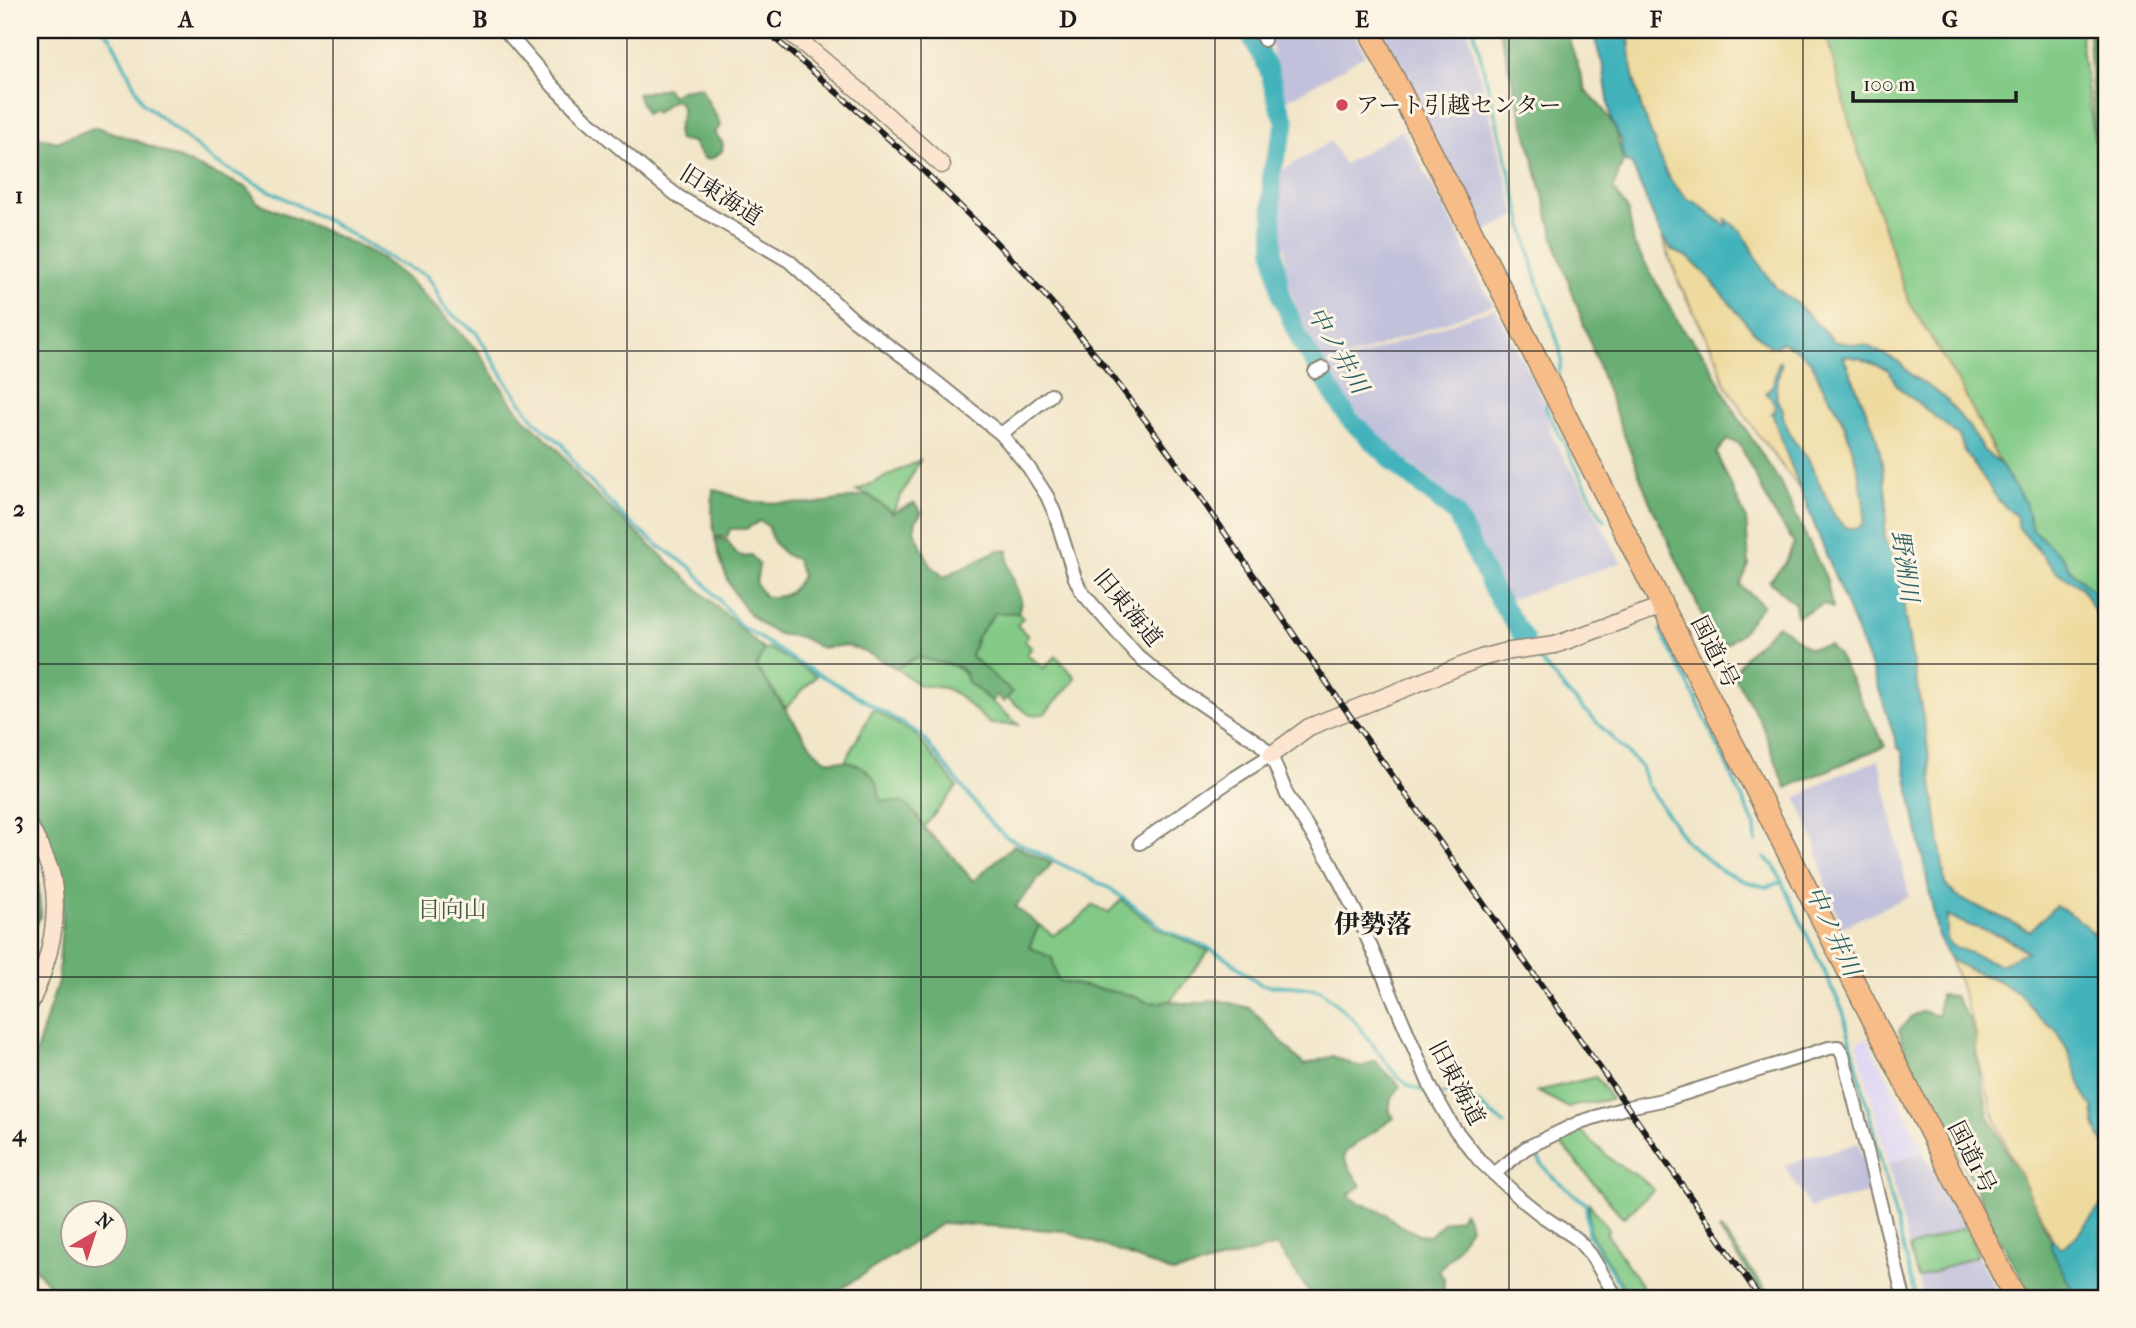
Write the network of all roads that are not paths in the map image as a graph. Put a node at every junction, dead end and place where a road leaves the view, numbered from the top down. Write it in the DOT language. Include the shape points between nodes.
graph roads {
  1 [pos="505,30"];
  2 [pos="787,30"];
  3 [pos="1369,30"];
  4 [pos="942,165"];
  5 [pos="1051,395"];
  6 [pos="1001,434"];
  7 [pos="1662,606"];
  8 [pos="1271,755"];
  9 [pos="30,827"];
  10 [pos="1140,843"];
  11 [pos="30,1004"];
  12 [pos="1494,1174"];
  13 [pos="30,1292"];
  14 [pos="37,1298"];
  15 [pos="1617,1298"];
  16 [pos="1904,1298"];
  17 [pos="2015,1298"];
  1 -- 6 [label="street, 旧東海道" via="586,119 652,176 690,204 789,261 854,320"];
  2 -- 4 [label="street"];
  3 -- 7 [label="highway, 国道1号"];
  5 -- 6 [label="street"];
  6 -- 8 [label="street, 旧東海道" via="1047,496 1081,591 1137,655"];
  7 -- 8 [label="street" via="1555,645 1503,652 1456,667 1309,727"];
  7 -- 17 [label="highway, 国道1号"];
  8 -- 10 [label="street"];
  8 -- 12 [label="street, 旧東海道" via="1287,794 1360,921 1431,1088 1453,1128"];
  9 -- 11 [label="street" via="52,877 54,911 52,942"];
  12 -- 15 [label="street, 旧東海道" via="1577,1239"];
  12 -- 16 [label="street" via="1526,1148 1580,1122 1838,1047"];
  13 -- 14 [label="street"];
}
